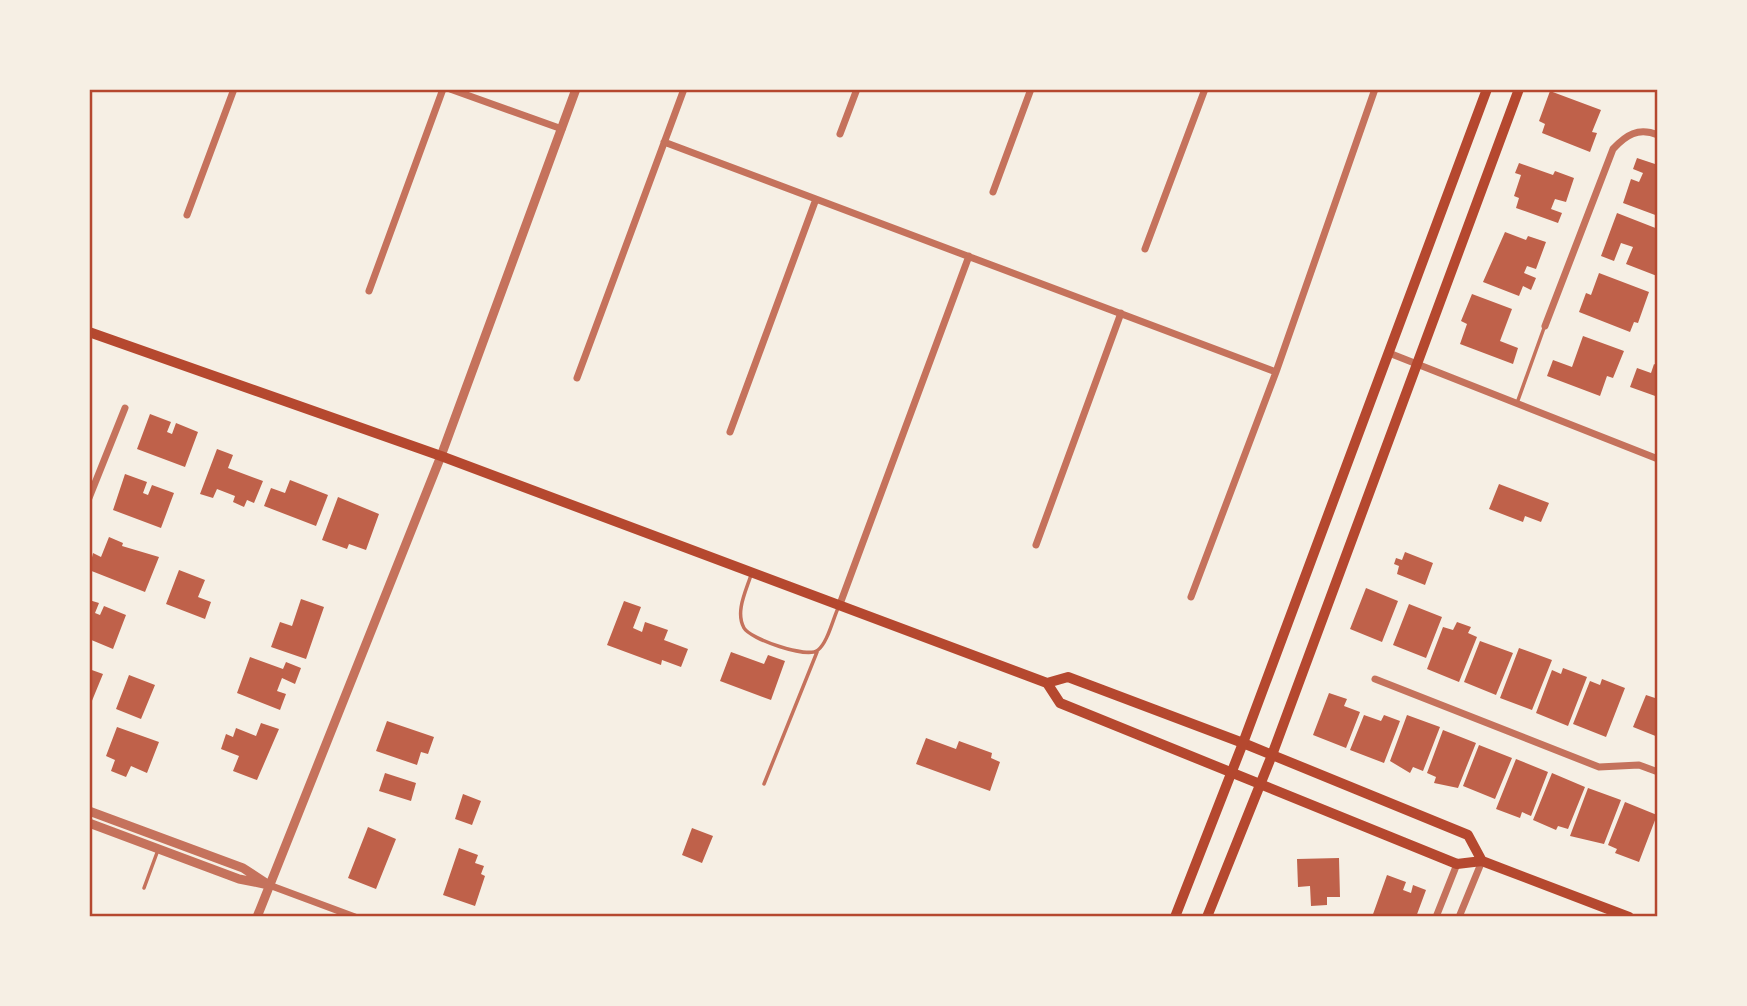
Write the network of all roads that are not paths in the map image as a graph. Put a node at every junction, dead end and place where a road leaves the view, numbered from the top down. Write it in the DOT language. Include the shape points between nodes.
graph roads {
  1 [pos="234,89"];
  2 [pos="443,89"];
  3 [pos="450,89"];
  4 [pos="576,89"];
  5 [pos="684,89"];
  6 [pos="857,89"];
  7 [pos="1031,89"];
  8 [pos="1205,89"];
  9 [pos="1374,89"];
  10 [pos="1487,89"];
  11 [pos="1519,89"];
  12 [pos="562,129"];
  13 [pos="840,134"];
  14 [pos="1658,135"];
  15 [pos="664,142"];
  16 [pos="993,192"];
  17 [pos="817,199"];
  18 [pos="187,215"];
  19 [pos="1145,249"];
  20 [pos="969,256"];
  21 [pos="369,291"];
  22 [pos="1121,313"];
  23 [pos="1545,326"];
  24 [pos="89,332"];
  25 [pos="1388,353"];
  26 [pos="1416,364"];
  27 [pos="1276,372"];
  28 [pos="577,378"];
  29 [pos="1516,403"];
  30 [pos="125,408"];
  31 [pos="730,432"];
  32 [pos="441,456"];
  33 [pos="1658,459"];
  34 [pos="93,476"];
  35 [pos="89,498"];
  36 [pos="1036,545"];
  37 [pos="752,572"];
  38 [pos="1191,597"];
  39 [pos="840,604"];
  40 [pos="817,650"];
  41 [pos="1375,679"];
  42 [pos="1047,682"];
  43 [pos="1244,743"];
  44 [pos="1272,755"];
  45 [pos="1232,772"];
  46 [pos="1658,772"];
  47 [pos="1260,783"];
  48 [pos="764,784"];
  49 [pos="89,811"];
  50 [pos="89,823"];
  51 [pos="162,838"];
  52 [pos="158,849"];
  53 [pos="1482,861"];
  54 [pos="1457,864"];
  55 [pos="270,885"];
  56 [pos="144,888"];
  57 [pos="1437,916"];
  58 [pos="257,917"];
  59 [pos="355,917"];
  60 [pos="1175,917"];
  61 [pos="1207,917"];
  62 [pos="1459,917"];
  63 [pos="1629,917"];
  1 -- 18 [label="street"];
  2 -- 21 [label="street"];
  3 -- 12 [label="street"];
  4 -- 12 [label="street"];
  5 -- 15 [label="street"];
  6 -- 13 [label="street"];
  7 -- 16 [label="street"];
  8 -- 19 [label="street"];
  9 -- 27 [label="street"];
  10 -- 25 [label="main road"];
  11 -- 26 [label="main road"];
  12 -- 32 [label="street"];
  14 -- 23 [label="street" via="1648,131 1624,137 1613,149"];
  15 -- 17 [label="street"];
  15 -- 28 [label="street"];
  17 -- 20 [label="street"];
  17 -- 31 [label="street"];
  20 -- 22 [label="street"];
  20 -- 39 [label="street"];
  22 -- 27 [label="street"];
  22 -- 36 [label="street"];
  23 -- 29 [label="lane"];
  24 -- 32 [label="main road"];
  25 -- 26 [label="street"];
  25 -- 43 [label="main road"];
  26 -- 29 [label="street"];
  26 -- 44 [label="main road"];
  27 -- 38 [label="street"];
  29 -- 33 [label="street"];
  30 -- 34 [label="street"];
  32 -- 37 [label="main road"];
  32 -- 55 [label="street"];
  34 -- 35 [label="street"];
  37 -- 39 [label="main road"];
  37 -- 40 [label="lane" via="740,611 745,630 795,651 811,654"];
  39 -- 40 [label="lane"];
  39 -- 42 [label="main road"];
  40 -- 48 [label="lane"];
  41 -- 46 [label="street" via="1599,767 1639,765"];
  42 -- 43 [label="main road" via="1068,677"];
  42 -- 45 [label="main road" via="1060,703"];
  43 -- 44 [label="main road"];
  43 -- 45 [label="main road"];
  44 -- 47 [label="main road"];
  44 -- 53 [label="main road" via="1468,835"];
  45 -- 47 [label="main road"];
  45 -- 60 [label="main road"];
  47 -- 54 [label="main road"];
  47 -- 61 [label="main road"];
  49 -- 51 [label="street"];
  50 -- 52 [label="street"];
  51 -- 52 [label="street"];
  51 -- 55 [label="street" via="243,868"];
  52 -- 55 [label="street" via="239,879"];
  52 -- 56 [label="lane"];
  53 -- 54 [label="main road"];
  53 -- 62 [label="street"];
  53 -- 63 [label="main road"];
  54 -- 57 [label="street"];
  55 -- 58 [label="street"];
  55 -- 59 [label="street"];
}
